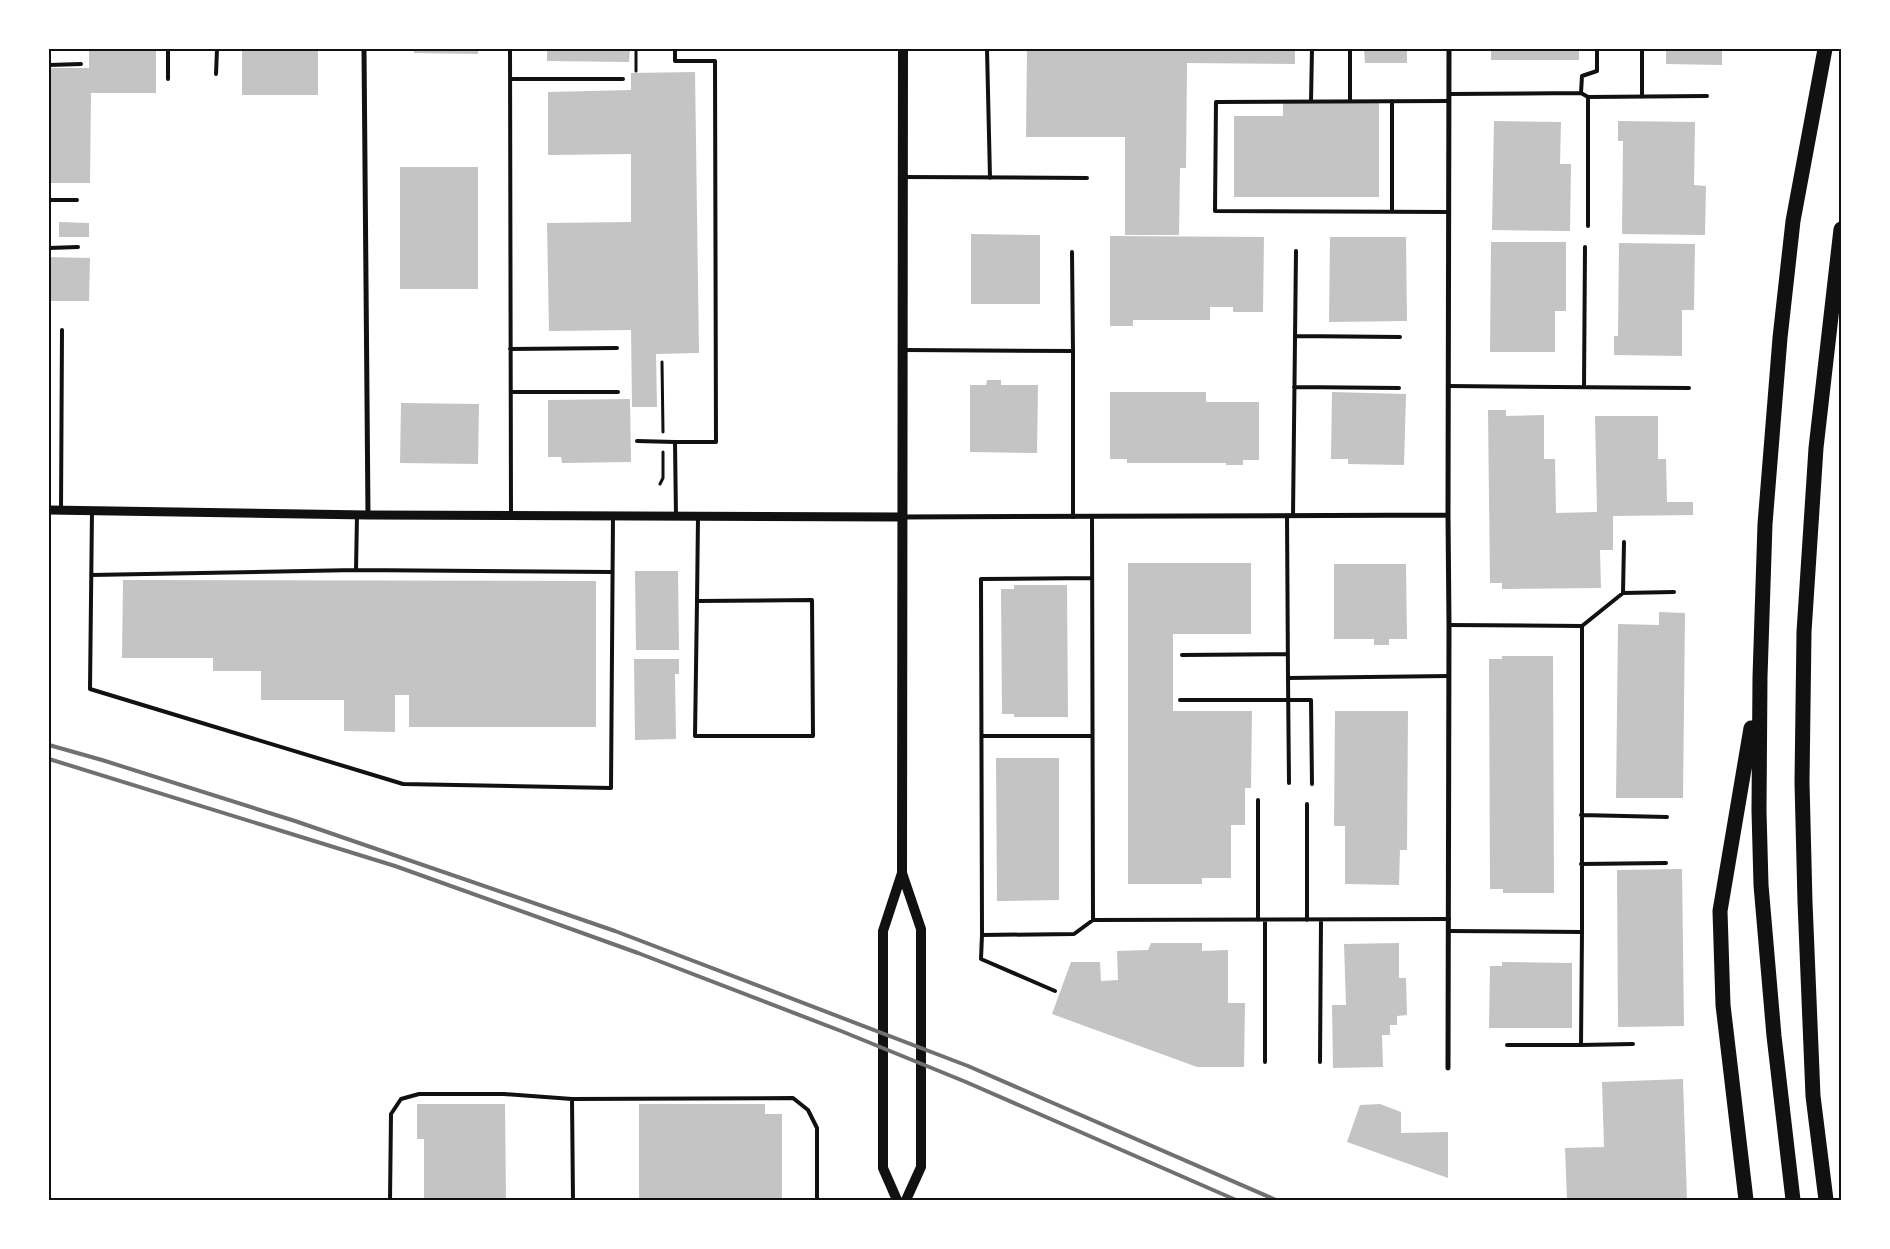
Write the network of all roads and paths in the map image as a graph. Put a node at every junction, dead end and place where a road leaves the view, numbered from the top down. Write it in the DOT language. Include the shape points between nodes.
graph roads {
  1 [pos="168,49"];
  2 [pos="217,49"];
  3 [pos="364,49"];
  4 [pos="510,49"];
  5 [pos="636,49"];
  6 [pos="675,49"];
  7 [pos="902,49"];
  8 [pos="988,49"];
  9 [pos="1312,49"];
  10 [pos="1350,49"];
  11 [pos="1448,49"];
  12 [pos="1597,49"];
  13 [pos="1642,49"];
  14 [pos="1825,49"];
  15 [pos="81,64"];
  16 [pos="49,65"];
  17 [pos="636,71"];
  18 [pos="216,74"];
  19 [pos="510,78"];
  20 [pos="623,78"];
  21 [pos="168,79"];
  22 [pos="1449,94"];
  23 [pos="1581,94"];
  24 [pos="1707,96"];
  25 [pos="1588,97"];
  26 [pos="1642,97"];
  27 [pos="1311,101"];
  28 [pos="1350,101"];
  29 [pos="1392,101"];
  30 [pos="1449,101"];
  31 [pos="902,177"];
  32 [pos="990,178"];
  33 [pos="1087,178"];
  34 [pos="49,200"];
  35 [pos="77,200"];
  36 [pos="1392,211"];
  37 [pos="1448,212"];
  38 [pos="1588,226"];
  39 [pos="1841,229"];
  40 [pos="49,248"];
  41 [pos="78,248"];
  42 [pos="1585,248"];
  43 [pos="1296,251"];
  44 [pos="1072,252"];
  45 [pos="62,330"];
  46 [pos="1295,336"];
  47 [pos="1400,336"];
  48 [pos="510,348"];
  49 [pos="617,348"];
  50 [pos="902,350"];
  51 [pos="1072,351"];
  52 [pos="662,362"];
  53 [pos="1448,386"];
  54 [pos="1294,387"];
  55 [pos="1584,387"];
  56 [pos="1399,388"];
  57 [pos="1688,388"];
  58 [pos="511,392"];
  59 [pos="618,392"];
  60 [pos="663,433"];
  61 [pos="637,442"];
  62 [pos="675,442"];
  63 [pos="663,452"];
  64 [pos="660,484"];
  65 [pos="49,510"];
  66 [pos="61,510"];
  67 [pos="92,511"];
  68 [pos="357,515"];
  69 [pos="368,515"];
  70 [pos="1448,515"];
  71 [pos="511,516"];
  72 [pos="613,516"];
  73 [pos="676,516"];
  74 [pos="698,516"];
  75 [pos="1290,516"];
  76 [pos="901,517"];
  77 [pos="1073,517"];
  78 [pos="1092,517"];
  79 [pos="1624,542"];
  80 [pos="356,570"];
  81 [pos="612,572"];
  82 [pos="91,574"];
  83 [pos="1092,578"];
  84 [pos="1674,592"];
  85 [pos="1623,593"];
  86 [pos="697,601"];
  87 [pos="1449,625"];
  88 [pos="1582,626"];
  89 [pos="1288,654"];
  90 [pos="1182,655"];
  91 [pos="1449,676"];
  92 [pos="1760,677"];
  93 [pos="1288,678"];
  94 [pos="1180,700"];
  95 [pos="1288,700"];
  96 [pos="982,736"];
  97 [pos="1092,736"];
  98 [pos="1289,783"];
  99 [pos="1312,784"];
  100 [pos="1258,800"];
  101 [pos="1307,804"];
  102 [pos="1581,815"];
  103 [pos="1667,817"];
  104 [pos="1666,863"];
  105 [pos="1581,864"];
  106 [pos="902,873"];
  107 [pos="1449,919"];
  108 [pos="1093,920"];
  109 [pos="1258,920"];
  110 [pos="1265,920"];
  111 [pos="1307,920"];
  112 [pos="1321,920"];
  113 [pos="1448,931"];
  114 [pos="1582,932"];
  115 [pos="982,935"];
  116 [pos="1055,991"];
  117 [pos="1633,1044"];
  118 [pos="1507,1045"];
  119 [pos="1581,1045"];
  120 [pos="1265,1062"];
  121 [pos="1320,1062"];
  122 [pos="1448,1068"];
  123 [pos="572,1099"];
  124 [pos="390,1200"];
  125 [pos="573,1200"];
  126 [pos="817,1200"];
  127 [pos="897,1200"];
  128 [pos="906,1200"];
  129 [pos="1746,1200"];
  130 [pos="1793,1200"];
  131 [pos="1826,1200"];
  1 -- 21 [label="lane"];
  2 -- 18 [label="lane"];
  3 -- 69 [label="street"];
  4 -- 19 [label="lane"];
  5 -- 17 [label="path"];
  6 -- 62 [label="lane" via="675,61 715,61 716,442"];
  7 -- 31 [label="main road"];
  8 -- 32 [label="lane"];
  9 -- 27 [label="lane"];
  10 -- 28 [label="lane"];
  11 -- 22 [label="street"];
  12 -- 23 [label="lane" via="1597,71 1582,76"];
  13 -- 26 [label="lane"];
  14 -- 92 [label="highway" via="1794,222 1780,338 1765,524"];
  15 -- 16 [label="lane"];
  19 -- 20 [label="lane"];
  19 -- 48 [label="lane"];
  22 -- 23 [label="lane"];
  22 -- 30 [label="street"];
  23 -- 25 [label="lane"];
  24 -- 26 [label="lane"];
  25 -- 26 [label="lane"];
  25 -- 38 [label="lane"];
  27 -- 28 [label="lane"];
  27 -- 36 [label="lane" via="1216,102 1214,211"];
  28 -- 29 [label="lane"];
  29 -- 30 [label="lane"];
  29 -- 36 [label="lane"];
  30 -- 37 [label="street"];
  31 -- 32 [label="lane"];
  31 -- 50 [label="main road"];
  32 -- 33 [label="lane"];
  34 -- 35 [label="lane"];
  36 -- 37 [label="lane"];
  37 -- 53 [label="street"];
  39 -- 131 [label="highway" via="1816,448 1804,632 1802,782 1813,1096"];
  40 -- 41 [label="lane"];
  42 -- 55 [label="lane"];
  43 -- 46 [label="lane"];
  44 -- 51 [label="lane"];
  45 -- 66 [label="lane"];
  46 -- 47 [label="lane"];
  46 -- 54 [label="lane"];
  48 -- 49 [label="lane"];
  48 -- 58 [label="lane"];
  50 -- 51 [label="lane"];
  50 -- 76 [label="main road"];
  51 -- 77 [label="lane"];
  52 -- 60 [label="path"];
  53 -- 55 [label="lane"];
  53 -- 70 [label="street"];
  54 -- 56 [label="lane"];
  54 -- 75 [label="lane"];
  55 -- 57 [label="lane"];
  58 -- 59 [label="lane"];
  58 -- 71 [label="lane"];
  61 -- 62 [label="lane"];
  62 -- 73 [label="lane"];
  63 -- 64 [label="path"];
  65 -- 66 [label="street"];
  66 -- 67 [label="street"];
  67 -- 68 [label="street"];
  67 -- 82 [label="lane"];
  68 -- 69 [label="street"];
  68 -- 80 [label="lane"];
  69 -- 71 [label="street"];
  70 -- 75 [label="street"];
  70 -- 87 [label="street"];
  71 -- 72 [label="street"];
  72 -- 73 [label="street"];
  72 -- 81 [label="lane"];
  73 -- 74 [label="street"];
  74 -- 76 [label="street"];
  74 -- 86 [label="lane"];
  75 -- 78 [label="street"];
  75 -- 89 [label="lane"];
  76 -- 77 [label="street"];
  76 -- 106 [label="main road"];
  77 -- 78 [label="street"];
  78 -- 83 [label="lane"];
  79 -- 85 [label="lane"];
  80 -- 81 [label="lane"];
  80 -- 82 [label="lane"];
  81 -- 82 [label="lane" via="611,788 403,784 90,689"];
  83 -- 96 [label="lane" via="981,579"];
  83 -- 97 [label="lane"];
  84 -- 85 [label="lane"];
  85 -- 88 [label="lane"];
  86 -- 86 [label="lane" via="812,600 813,736 695,736"];
  87 -- 88 [label="lane"];
  87 -- 91 [label="street"];
  88 -- 102 [label="lane"];
  89 -- 90 [label="lane"];
  89 -- 93 [label="lane"];
  91 -- 93 [label="lane"];
  91 -- 107 [label="street"];
  92 -- 129 [label="highway" via="1720,911 1723,1005"];
  92 -- 130 [label="highway" via="1758,811 1762,885 1774,1036"];
  93 -- 95 [label="lane"];
  94 -- 95 [label="lane"];
  95 -- 98 [label="lane"];
  95 -- 99 [label="lane" via="1311,700"];
  96 -- 97 [label="lane"];
  96 -- 115 [label="lane"];
  97 -- 108 [label="lane"];
  100 -- 109 [label="lane"];
  101 -- 111 [label="lane"];
  102 -- 103 [label="lane"];
  102 -- 105 [label="lane"];
  104 -- 105 [label="lane"];
  105 -- 114 [label="lane"];
  106 -- 127 [label="main road" via="883,931 882,1168"];
  106 -- 128 [label="main road" via="921,929 921,1167"];
  107 -- 112 [label="lane"];
  107 -- 113 [label="street"];
  108 -- 109 [label="lane"];
  108 -- 115 [label="lane" via="1074,934"];
  109 -- 110 [label="lane"];
  110 -- 111 [label="lane"];
  110 -- 120 [label="lane"];
  111 -- 112 [label="lane"];
  112 -- 121 [label="lane"];
  113 -- 114 [label="lane"];
  113 -- 122 [label="street"];
  114 -- 119 [label="lane"];
  115 -- 116 [label="lane" via="981,959"];
  117 -- 119 [label="lane"];
  118 -- 119 [label="lane"];
  123 -- 124 [label="lane" via="504,1094 419,1094 401,1099 391,1114"];
  123 -- 125 [label="lane"];
  123 -- 126 [label="lane" via="793,1098 808,1110 817,1128"];
}
